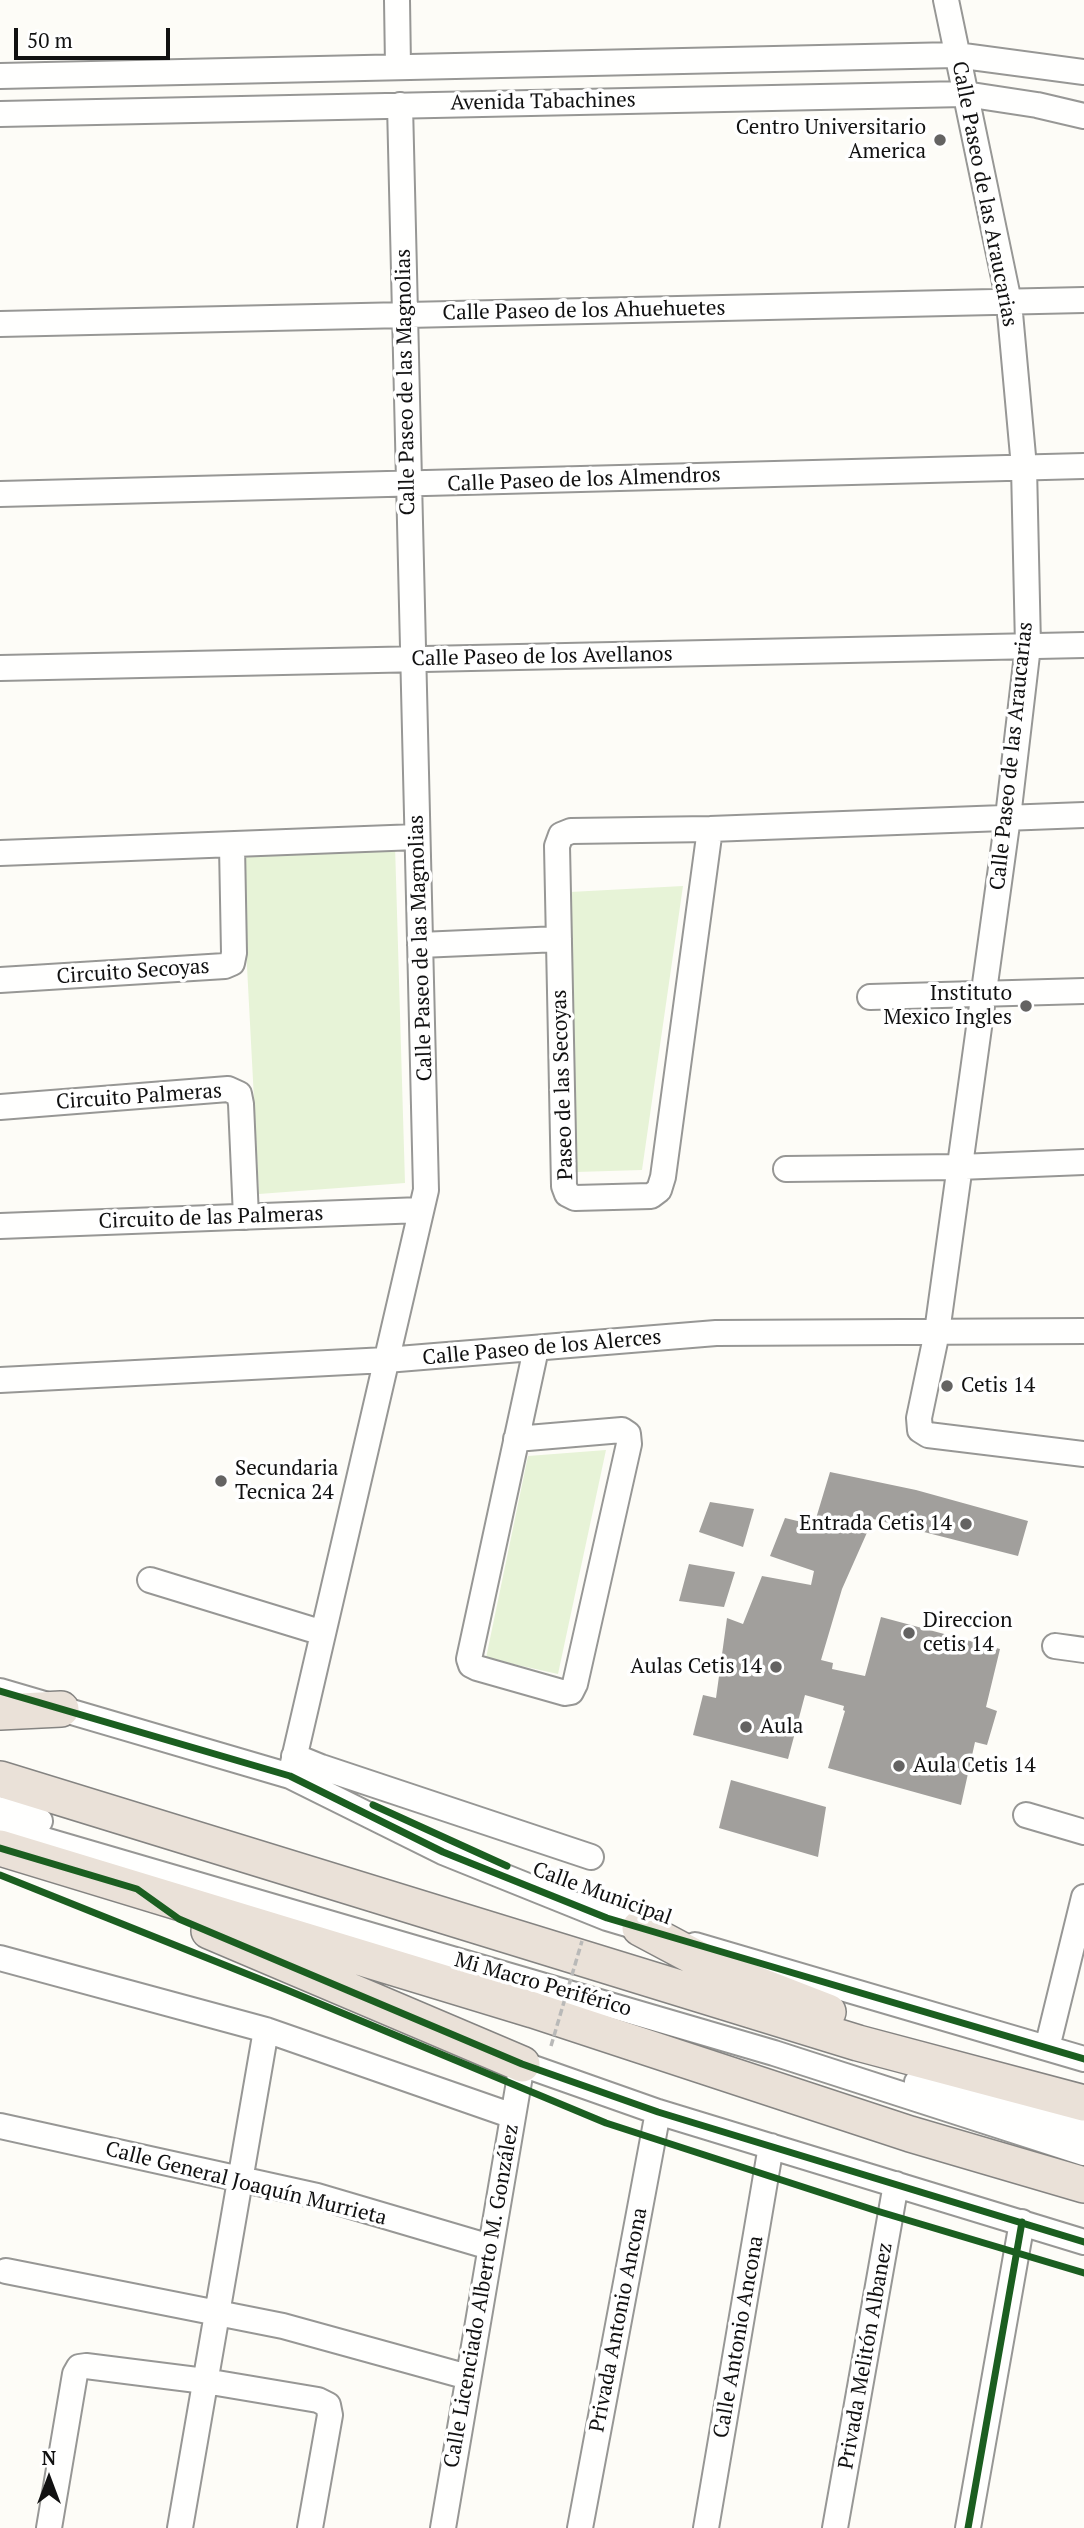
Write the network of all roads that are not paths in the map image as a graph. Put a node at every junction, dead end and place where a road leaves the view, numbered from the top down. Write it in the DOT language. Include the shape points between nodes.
graph roads {
  1 [pos="397,0"];
  2 [pos="946,0"];
  3 [pos="956,55"];
  4 [pos="398,66"];
  5 [pos="1084,72"];
  6 [pos="0,76"];
  7 [pos="965,94"];
  8 [pos="400,106"];
  9 [pos="0,114"];
  10 [pos="1084,116"];
  11 [pos="1084,300"];
  12 [pos="1009,302"];
  13 [pos="405,315"];
  14 [pos="0,324"];
  15 [pos="1084,466"];
  16 [pos="1024,467"];
  17 [pos="409,485"];
  18 [pos="0,494"];
  19 [pos="1084,645"];
  20 [pos="1028,646"];
  21 [pos="413,659"];
  22 [pos="0,668"];
  23 [pos="1084,815"];
  24 [pos="1008,817"];
  25 [pos="710,829"];
  26 [pos="417,837"];
  27 [pos="232,846"];
  28 [pos="0,853"];
  29 [pos="559,939"];
  30 [pos="420,945"];
  31 [pos="0,980"];
  32 [pos="1084,991"];
  33 [pos="984,993"];
  34 [pos="870,997"];
  35 [pos="0,1107"];
  36 [pos="1084,1162"];
  37 [pos="959,1167"];
  38 [pos="786,1169"];
  39 [pos="421,1210"];
  40 [pos="246,1217"];
  41 [pos="0,1226"];
  42 [pos="1084,1331"];
  43 [pos="937,1332"];
  44 [pos="536,1349"];
  45 [pos="386,1360"];
  46 [pos="0,1380"];
  47 [pos="516,1439"];
  48 [pos="1084,1454"];
  49 [pos="150,1580"];
  50 [pos="323,1633"];
  51 [pos="1055,1646"];
  52 [pos="1084,1650"];
  53 [pos="0,1691"];
  54 [pos="61,1709"];
  55 [pos="0,1712"];
  56 [pos="292,1766"];
  57 [pos="0,1779"];
  58 [pos="0,1809"];
  59 [pos="1026,1815"];
  60 [pos="0,1826"];
  61 [pos="1084,1832"];
  62 [pos="0,1848"];
  63 [pos="591,1857"];
  64 [pos="137,1889"];
  65 [pos="1084,1897"];
  66 [pos="640,1928"];
  67 [pos="0,1958"];
  68 [pos="265,2030"];
  69 [pos="1047,2048"];
  70 [pos="537,2055"];
  71 [pos="1084,2059"];
  72 [pos="1074,2100"];
  73 [pos="658,2112"];
  74 [pos="513,2116"];
  75 [pos="0,2126"];
  76 [pos="1084,2132"];
  77 [pos="771,2146"];
  78 [pos="1084,2153"];
  79 [pos="240,2179"];
  80 [pos="896,2184"];
  81 [pos="1084,2185"];
  82 [pos="1022,2222"];
  83 [pos="1084,2242"];
  84 [pos="491,2247"];
  85 [pos="6,2271"];
  86 [pos="217,2311"];
  87 [pos="468,2377"];
  88 [pos="205,2381"];
  89 [pos="49,2528"];
  90 [pos="180,2528"];
  91 [pos="310,2528"];
  92 [pos="443,2528"];
  93 [pos="580,2528"];
  94 [pos="706,2528"];
  95 [pos="835,2528"];
  96 [pos="968,2528"];
  1 -- 4 [label="street"];
  2 -- 3 [label="street, Calle Paseo de las Araucarias"];
  3 -- 4 [label="street, Avenida Tabachines"];
  3 -- 5 [label="street, Avenida Tabachines"];
  3 -- 7 [label="street, Calle Paseo de las Araucarias"];
  4 -- 6 [label="street, Avenida Tabachines"];
  7 -- 8 [label="street, Avenida Tabachines"];
  7 -- 10 [label="street, Avenida Tabachines"];
  7 -- 12 [label="street, Calle Paseo de las Araucarias"];
  8 -- 9 [label="street, Avenida Tabachines"];
  8 -- 13 [label="street, Calle Paseo de las Magnolias"];
  11 -- 12 [label="street, Calle Paseo de los Ahuehuetes"];
  12 -- 13 [label="street, Calle Paseo de los Ahuehuetes"];
  12 -- 16 [label="street, Calle Paseo de las Araucarias"];
  13 -- 14 [label="street, Calle Paseo de los Ahuehuetes"];
  13 -- 17 [label="street, Calle Paseo de las Magnolias"];
  15 -- 16 [label="street, Calle Paseo de los Almendros"];
  16 -- 17 [label="street, Calle Paseo de los Almendros"];
  16 -- 20 [label="street, Calle Paseo de las Araucarias"];
  17 -- 18 [label="street, Calle Paseo de los Almendros"];
  17 -- 21 [label="street, Calle Paseo de las Magnolias"];
  19 -- 20 [label="street, Calle Paseo de los Avellanos"];
  20 -- 21 [label="street, Calle Paseo de los Avellanos"];
  20 -- 24 [label="street, Calle Paseo de las Araucarias"];
  21 -- 22 [label="street, Calle Paseo de los Avellanos"];
  21 -- 26 [label="street, Calle Paseo de las Magnolias"];
  23 -- 24 [label="street, Paseo de las Secoyas"];
  24 -- 25 [label="street, Paseo de las Secoyas"];
  24 -- 33 [label="street, Calle Paseo de las Araucarias"];
  25 -- 29 [label="street, Paseo de las Secoyas" via="571,831 561,835 557,846"];
  25 -- 29 [label="street, Paseo de las Secoyas" via="663,1177 659,1190 651,1196 575,1198 564,1186"];
  26 -- 27 [label="street"];
  26 -- 30 [label="street, Calle Paseo de las Magnolias"];
  27 -- 28 [label="street"];
  27 -- 31 [label="street, Circuito Secoyas" via="232,963"];
  29 -- 30 [label="street"];
  30 -- 39 [label="street, Calle Paseo de las Magnolias" via="427,1171"];
  32 -- 33 [label="street"];
  33 -- 34 [label="street"];
  33 -- 37 [label="street, Calle Paseo de las Araucarias"];
  35 -- 40 [label="street, Circuito Palmeras" via="228,1089 239,1094 242,1104"];
  36 -- 37 [label="street"];
  37 -- 38 [label="street"];
  37 -- 43 [label="street, Calle Paseo de las Araucarias"];
  39 -- 40 [label="street, Circuito de las Palmeras"];
  39 -- 45 [label="street, Calle Paseo de las Magnolias"];
  40 -- 41 [label="street, Circuito de las Palmeras"];
  42 -- 43 [label="street, Calle Paseo de los Alerces"];
  43 -- 44 [label="street, Calle Paseo de los Alerces" via="716,1333"];
  43 -- 48 [label="street, Calle Paseo de las Araucarias" via="920,1430"];
  44 -- 45 [label="street, Calle Paseo de los Alerces"];
  44 -- 47 [label="street"];
  45 -- 46 [label="street, Calle Paseo de los Alerces"];
  45 -- 50 [label="street, Calle Paseo de las Magnolias"];
  47 -- 47 [label="street" via="469,1659 477,1668 571,1692 628,1434 622,1430"];
  49 -- 50 [label="street"];
  50 -- 56 [label="street, Calle Paseo de las Magnolias"];
  51 -- 52 [label="street"];
  53 -- 54 [label="street, Calle Municipal"];
  54 -- 55 [label="highway"];
  54 -- 56 [label="street, Calle Municipal"];
  56 -- 63 [label="street" via="321,1768"];
  56 -- 66 [label="street, Calle Municipal" via="443,1852"];
  57 -- 72 [label="highway" via="846,2039"];
  58 -- 76 [label="street, Mi Macro Periférico"];
  59 -- 61 [label="street"];
  60 -- 78 [label="street, Mi Macro Periférico" via="774,2053"];
  62 -- 64 [label="highway"];
  64 -- 70 [label="highway" via="179,1919"];
  64 -- 81 [label="highway"];
  65 -- 69 [label="street"];
  66 -- 69 [label="street, Calle Municipal"];
  66 -- 72 [label="highway" via="717,1969 953,2061"];
  67 -- 68 [label="street"];
  68 -- 74 [label="street"];
  68 -- 79 [label="street"];
  69 -- 71 [label="street, Calle Municipal"];
  70 -- 73 [label="street"];
  70 -- 74 [label="street, Calle Licenciado Alberto M. González"];
  73 -- 77 [label="street"];
  73 -- 93 [label="street, Privada Antonio Ancona"];
  74 -- 84 [label="street, Calle Licenciado Alberto M. González"];
  75 -- 79 [label="street, Calle General Joaquín Murrieta"];
  77 -- 80 [label="street"];
  77 -- 94 [label="street, Calle Antonio Ancona"];
  79 -- 84 [label="street, Calle General Joaquín Murrieta" via="317,2196"];
  79 -- 86 [label="street"];
  80 -- 82 [label="street"];
  80 -- 95 [label="street, Privada Melitón Albanez"];
  82 -- 83 [label="street"];
  82 -- 96 [label="street"];
  84 -- 87 [label="street, Calle Licenciado Alberto M. González"];
  85 -- 86 [label="street"];
  86 -- 87 [label="street"];
  86 -- 88 [label="street"];
  87 -- 92 [label="street, Calle Licenciado Alberto M. González"];
  88 -- 89 [label="street" via="79,2367"];
  88 -- 90 [label="street"];
  88 -- 91 [label="street" via="328,2405"];
}
